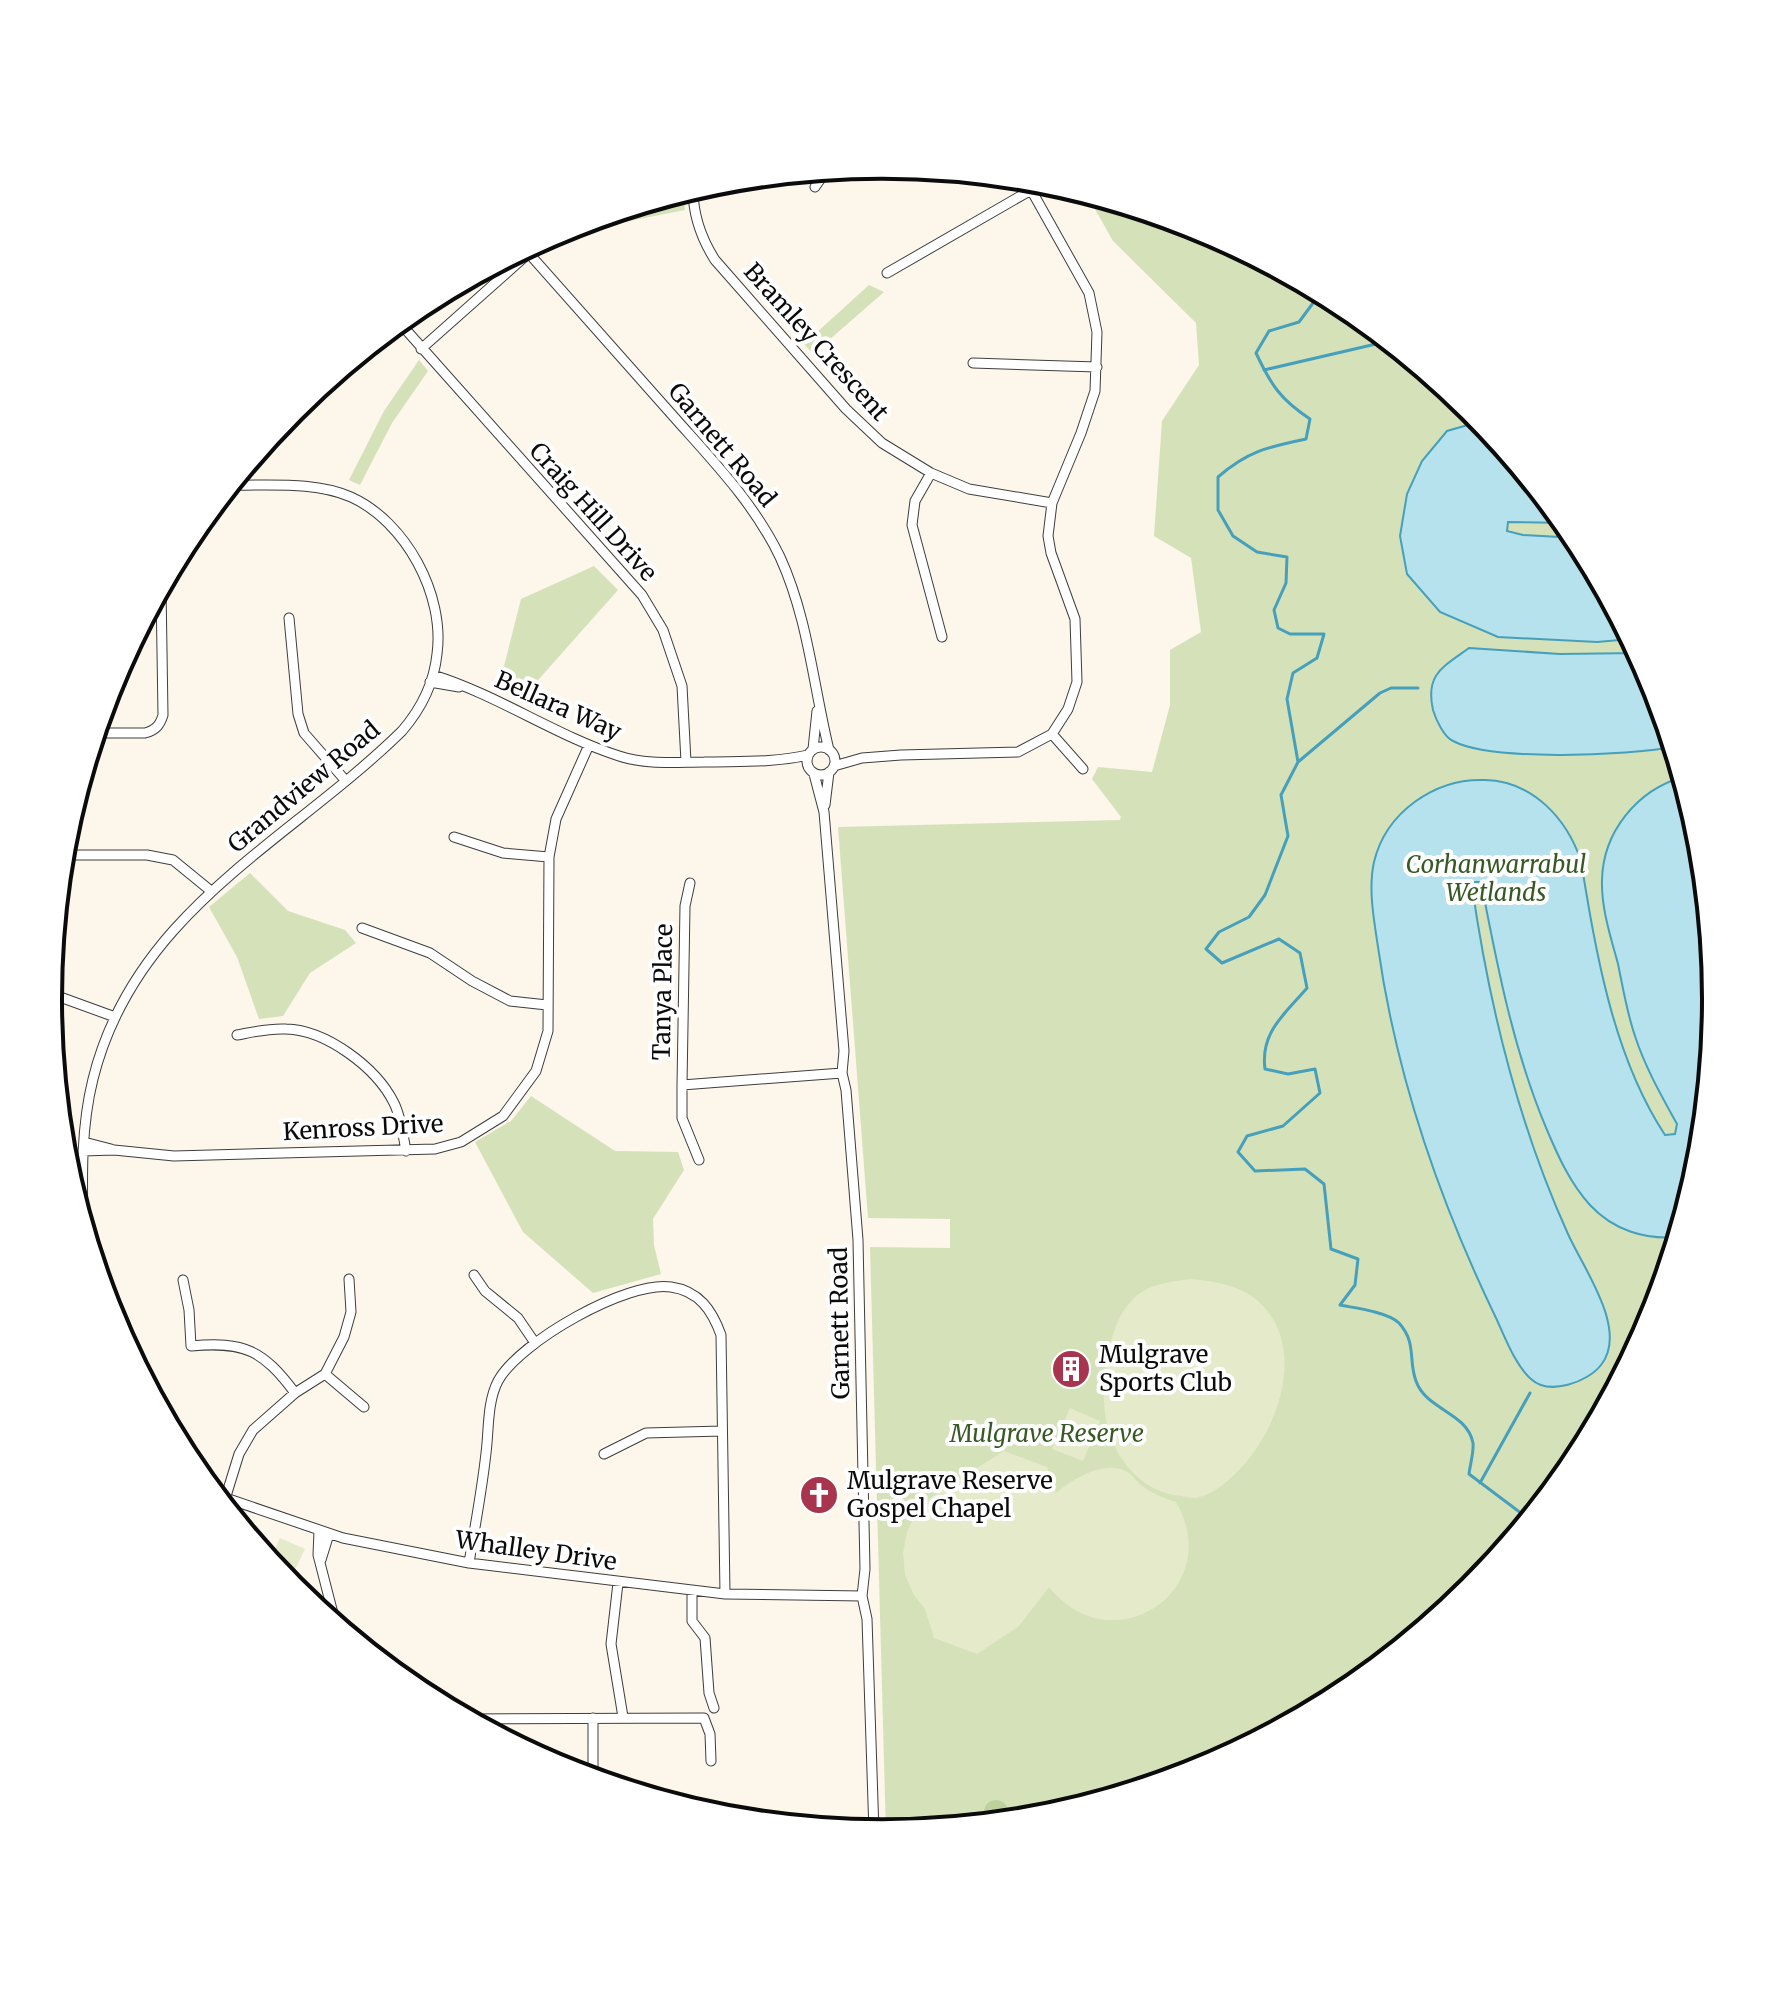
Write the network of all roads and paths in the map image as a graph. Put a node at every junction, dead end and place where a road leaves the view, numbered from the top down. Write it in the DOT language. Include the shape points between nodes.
graph roads {
  1 [pos="818,182"];
  2 [pos="815,187"];
  3 [pos="1027,192"];
  4 [pos="1033,193"];
  5 [pos="694,202"];
  6 [pos="533,258"];
  7 [pos="504,272"];
  8 [pos="887,273"];
  9 [pos="407,332"];
  10 [pos="421,349"];
  11 [pos="973,363"];
  12 [pos="1097,367"];
  13 [pos="931,473"];
  14 [pos="244,485"];
  15 [pos="1052,503"];
  16 [pos="161,612"];
  17 [pos="289,618"];
  18 [pos="942,637"];
  19 [pos="432,679"];
  20 [pos="818,704"];
  21 [pos="107,733"];
  22 [pos="1052,734"];
  23 [pos="589,745"];
  24 [pos="810,752"];
  25 [pos="831,752"];
  26 [pos="862,758"];
  27 [pos="782,761"];
  28 [pos="686,762"];
  29 [pos="832,769"];
  30 [pos="1083,769"];
  31 [pos="811,771"];
  32 [pos="345,780"];
  33 [pos="824,812"];
  34 [pos="454,837"];
  35 [pos="75,855"];
  36 [pos="549,857"];
  37 [pos="690,883"];
  38 [pos="211,891"];
  39 [pos="362,928"];
  40 [pos="62,998"];
  41 [pos="547,1005"];
  42 [pos="115,1017"];
  43 [pos="237,1035"];
  44 [pos="842,1073"];
  45 [pos="682,1085"];
  46 [pos="83,1146"];
  47 [pos="406,1151"];
  48 [pos="699,1160"];
  49 [pos="83,1182"];
  50 [pos="474,1275"];
  51 [pos="349,1279"];
  52 [pos="183,1280"];
  53 [pos="535,1343"];
  54 [pos="325,1374"];
  55 [pos="295,1393"];
  56 [pos="364,1407"];
  57 [pos="722,1431"];
  58 [pos="604,1454"];
  59 [pos="227,1492"];
  60 [pos="231,1498"];
  61 [pos="324,1532"];
  62 [pos="469,1563"];
  63 [pos="618,1583"];
  64 [pos="692,1591"];
  65 [pos="725,1594"];
  66 [pos="862,1596"];
  67 [pos="331,1606"];
  68 [pos="714,1708"];
  69 [pos="623,1717"];
  70 [pos="593,1718"];
  71 [pos="489,1719"];
  72 [pos="711,1761"];
  73 [pos="593,1767"];
  74 [pos="874,1820"];
  1 -- 2 [label="street"];
  3 -- 8 [label="street"];
  4 -- 12 [label="street" via="1089,293"];
  5 -- 13 [label="street, Bramley Crescent" via="699,230 715,260 863,427"];
  6 -- 20 [label="street, Garnett Road" via="753,510 780,557 803,617"];
  7 -- 10 [label="street"];
  9 -- 10 [label="street, Craig Hill Drive"];
  10 -- 28 [label="street, Craig Hill Drive" via="642,595 663,630 682,686"];
  11 -- 12 [label="street"];
  12 -- 15 [label="street" via="1095,391"];
  13 -- 15 [label="street, Bramley Crescent" via="969,489"];
  13 -- 18 [label="street" via="915,501 912,525"];
  14 -- 19 [label="street, Grandview Road" via="330,489 389,524 413,553 430,592 438,651"];
  15 -- 22 [label="street" via="1049,545 1075,619 1078,669 1068,709"];
  16 -- 21 [label="street" via="163,715 158,727"];
  17 -- 32 [label="street" via="304,733"];
  19 -- 23 [label="street, Bellara Way" via="482,693"];
  19 -- 32 [label="street, Grandview Road" via="402,731"];
  20 -- 24 [label="street, Garnett Road"];
  20 -- 25 [label="street, Garnett Road"];
  22 -- 26 [label="street" via="1033,746 1002,754"];
  22 -- 30 [label="street"];
  23 -- 28 [label="street, Bellara Way" via="644,762"];
  23 -- 36 [label="street, Kenross Drive" via="556,819"];
  24 -- 25 [label="street" via="821,747"];
  24 -- 27 [label="street, Bellara Way"];
  24 -- 31 [label="street"];
  25 -- 26 [label="street"];
  25 -- 29 [label="street"];
  26 -- 29 [label="street"];
  27 -- 28 [label="street, Bellara Way"];
  27 -- 31 [label="street, Bellara Way"];
  29 -- 31 [label="street" via="822,775"];
  29 -- 33 [label="street, Garnett Road"];
  31 -- 33 [label="street, Garnett Road"];
  32 -- 38 [label="street, Grandview Road"];
  33 -- 44 [label="street, Garnett Road"];
  34 -- 36 [label="street" via="503,853"];
  35 -- 38 [label="street" via="173,860"];
  36 -- 41 [label="street, Kenross Drive"];
  37 -- 45 [label="street, Tanya Place" via="685,906"];
  38 -- 42 [label="street, Grandview Road" via="155,951"];
  39 -- 41 [label="street" via="430,953 510,1001"];
  40 -- 42 [label="street"];
  41 -- 47 [label="street, Kenross Drive" via="548,1031 536,1071 503,1116 461,1142"];
  42 -- 46 [label="street, Grandview Road" via="93,1080"];
  43 -- 47 [label="street" via="288,1029 332,1042 349,1053 395,1105"];
  44 -- 45 [label="street, Tanya Place"];
  44 -- 66 [label="street, Garnett Road" via="858,1240"];
  45 -- 48 [label="street" via="682,1118"];
  46 -- 47 [label="street, Kenross Drive" via="174,1156"];
  46 -- 49 [label="street, Grandview Road"];
  50 -- 53 [label="street" via="518,1318"];
  51 -- 54 [label="street" via="351,1312"];
  52 -- 55 [label="street" via="191,1346 236,1345 251,1351 276,1368"];
  53 -- 57 [label="street" via="596,1305 650,1287 692,1293 714,1316 721,1335"];
  53 -- 62 [label="street" via="497,1383"];
  54 -- 55 [label="street"];
  54 -- 56 [label="street"];
  55 -- 59 [label="street" via="253,1430"];
  57 -- 58 [label="street" via="646,1433"];
  57 -- 65 [label="street"];
  60 -- 61 [label="street, Whalley Drive"];
  61 -- 62 [label="street, Whalley Drive"];
  61 -- 67 [label="street" via="318,1555"];
  62 -- 63 [label="street, Whalley Drive"];
  63 -- 64 [label="street, Whalley Drive"];
  63 -- 69 [label="street" via="611,1644"];
  64 -- 65 [label="street, Whalley Drive"];
  64 -- 68 [label="street" via="692,1621 705,1638"];
  65 -- 66 [label="street, Whalley Drive"];
  66 -- 74 [label="street, Garnett Road"];
  69 -- 70 [label="street"];
  69 -- 72 [label="street" via="704,1718"];
  70 -- 71 [label="street"];
  70 -- 73 [label="street"];
}
